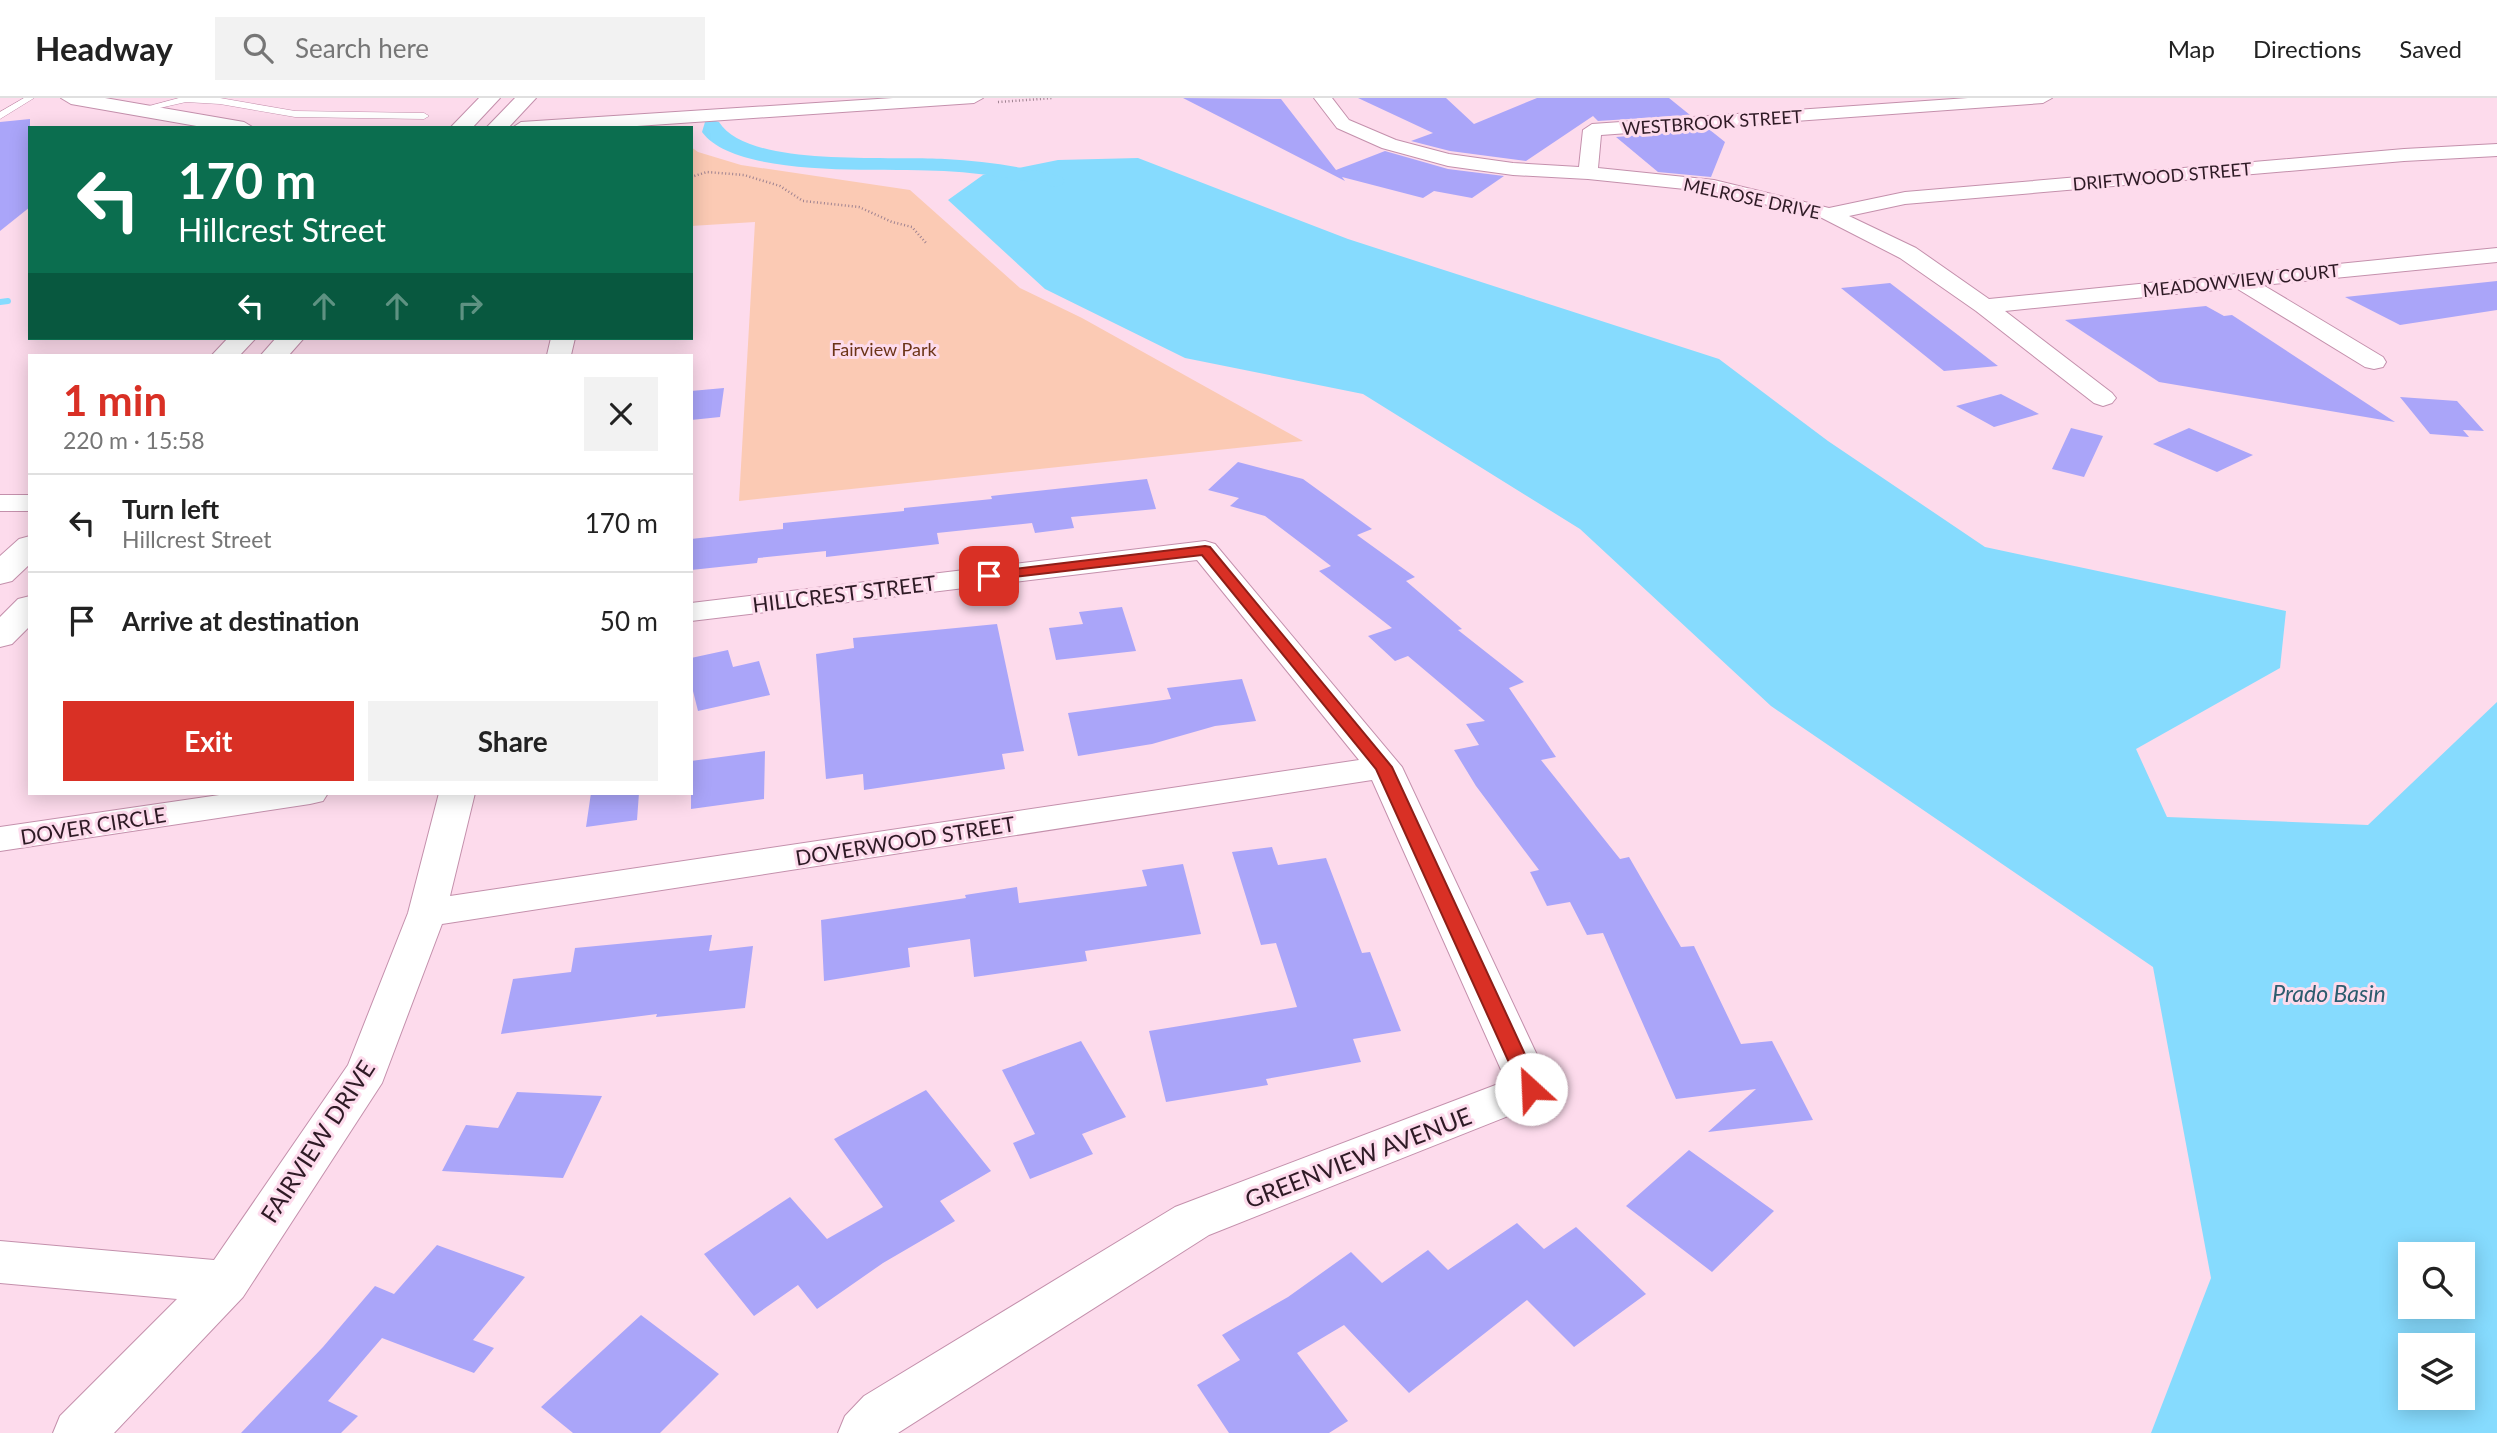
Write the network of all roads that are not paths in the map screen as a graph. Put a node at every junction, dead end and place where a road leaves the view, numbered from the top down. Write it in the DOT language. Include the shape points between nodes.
graph roads {
  1 [pos="30,98"];
  2 [pos="71,98"];
  3 [pos="490,98"];
  4 [pos="526,98"];
  5 [pos="974,98"];
  6 [pos="1323,98"];
  7 [pos="2043,98"];
  8 [pos="142,109"];
  9 [pos="0,116"];
  10 [pos="424,116"];
  11 [pos="349,117"];
  12 [pos="648,124"];
  13 [pos="233,126"];
  14 [pos="337,126"];
  15 [pos="462,126"];
  16 [pos="498,126"];
  17 [pos="584,126"];
  18 [pos="2497,150"];
  19 [pos="1588,173"];
  20 [pos="1829,214"];
  21 [pos="2497,255"];
  22 [pos="2239,280"];
  23 [pos="1984,306"];
  24 [pos="241,340"];
  25 [pos="290,340"];
  26 [pos="226,354"];
  27 [pos="275,354"];
  28 [pos="2374,362"];
  29 [pos="2103,398"];
  30 [pos="0,503"];
  31 [pos="28,503"];
  32 [pos="28,547"];
  33 [pos="1205,550"];
  34 [pos="0,574"];
  35 [pos="28,608"];
  36 [pos="693,612"];
  37 [pos="0,637"];
  38 [pos="1384,767"];
  39 [pos="297,795"];
  40 [pos="456,795"];
  41 [pos="0,839"];
  42 [pos="427,913"];
  43 [pos="0,1262"];
  44 [pos="226,1282"];
  45 [pos="79,1433"];
  46 [pos="864,1433"];
  1 -- 9 [label="lane"];
  2 -- 8 [label="main road"];
  3 -- 15 [label="main road"];
  4 -- 16 [label="main road"];
  5 -- 12 [label="street"];
  6 -- 19 [label="street, MELROSE DRIVE" via="1343,124 1389,144 1448,160"];
  7 -- 19 [label="street, WESTBROOK STREET" via="1592,130"];
  8 -- 11 [label="lane" via="186,99"];
  8 -- 13 [label="main road"];
  10 -- 11 [label="lane"];
  11 -- 14 [label="lane"];
  12 -- 17 [label="street"];
  18 -- 20 [label="street, DRIFTWOOD STREET" via="1905,198"];
  19 -- 20 [label="street, MELROSE DRIVE" via="1714,186"];
  20 -- 23 [label="street, MELROSE DRIVE" via="1908,253"];
  21 -- 22 [label="street, MEADOWVIEW COURT"];
  22 -- 23 [label="street, MEADOWVIEW COURT"];
  22 -- 28 [label="street"];
  23 -- 29 [label="street, MELROSE DRIVE"];
  24 -- 26 [label="main road"];
  25 -- 27 [label="main road"];
  30 -- 31 [label="street"];
  32 -- 34 [label="main road"];
  33 -- 36 [label="street, HILLCREST STREET"];
  33 -- 38 [label="street, GREENVIEW AVENUE"];
  35 -- 37 [label="main road"];
  38 -- 42 [label="street, DOVERWOOD STREET"];
  38 -- 46 [label="street, GREENVIEW AVENUE" via="1531,1089 1192,1221 883,1413"];
  39 -- 41 [label="street, DOVER CIRCLE"];
  40 -- 42 [label="street, FAIRVIEW DRIVE"];
  42 -- 44 [label="street, FAIRVIEW DRIVE" via="367,1071"];
  43 -- 44 [label="street"];
  44 -- 45 [label="street, FAIRVIEW DRIVE"];
}
